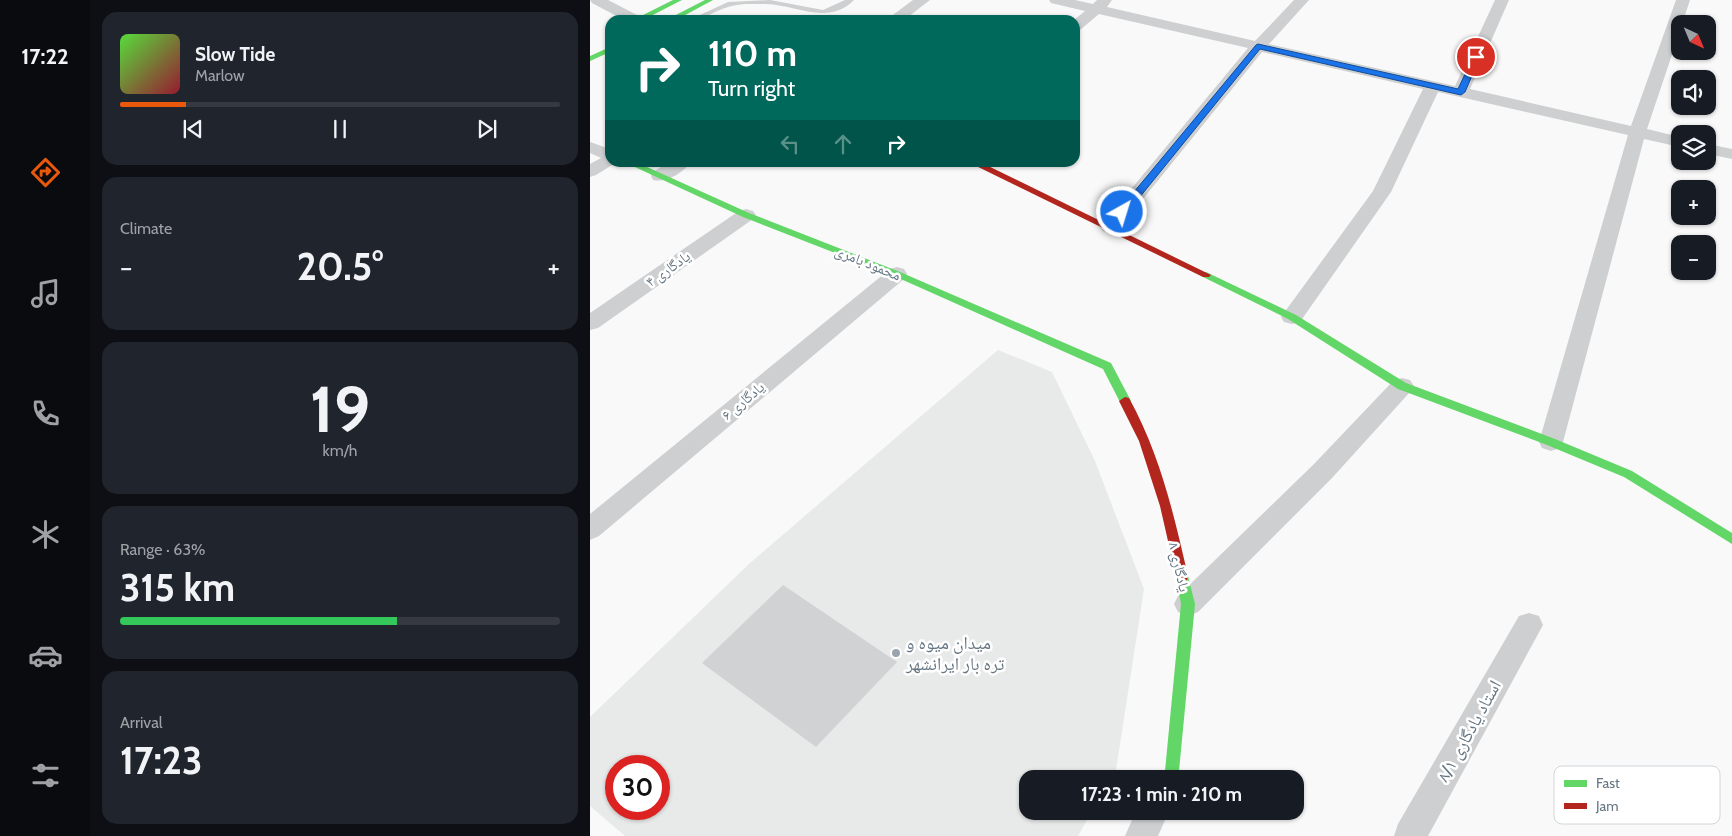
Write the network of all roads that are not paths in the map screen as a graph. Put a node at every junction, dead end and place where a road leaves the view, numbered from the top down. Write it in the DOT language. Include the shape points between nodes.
graph roads {
  1 [pos="597,0"];
  2 [pos="678,0"];
  3 [pos="710,0"];
  4 [pos="850,0"];
  5 [pos="922,0"];
  6 [pos="1056,0"];
  7 [pos="1302,0"];
  8 [pos="1502,0"];
  9 [pos="1683,0"];
  10 [pos="1101,5"];
  11 [pos="627,15"];
  12 [pos="647,15"];
  13 [pos="680,15"];
  14 [pos="704,15"];
  15 [pos="901,15"];
  16 [pos="1080,23"];
  17 [pos="1258,46"];
  18 [pos="605,53"];
  19 [pos="591,59"];
  20 [pos="1433,86"];
  21 [pos="1461,92"];
  22 [pos="1637,132"];
  23 [pos="1671,140"];
  24 [pos="590,147"];
  25 [pos="1716,151"];
  26 [pos="605,153"];
  27 [pos="1732,154"];
  28 [pos="605,163"];
  29 [pos="639,167"];
  30 [pos="674,167"];
  31 [pos="982,167"];
  32 [pos="590,171"];
  33 [pos="660,176"];
  34 [pos="746,215"];
  35 [pos="1110,228"];
  36 [pos="897,274"];
  37 [pos="1292,317"];
  38 [pos="590,323"];
  39 [pos="1106,366"];
  40 [pos="1402,386"];
  41 [pos="1551,442"];
  42 [pos="590,529"];
  43 [pos="1732,539"];
  44 [pos="1188,604"];
  45 [pos="1529,625"];
  46 [pos="1172,770"];
  47 [pos="1149,820"];
  48 [pos="1142,836"];
  49 [pos="1410,836"];
  1 -- 11 [label="street"];
  2 -- 12 [label="street"];
  3 -- 13 [label="street"];
  4 -- 14 [label="lane" via="823,12 768,2 728,4"];
  5 -- 15 [label="street"];
  6 -- 10 [label="street"];
  7 -- 17 [label="street"];
  8 -- 21 [label="street"];
  9 -- 22 [label="street"];
  10 -- 16 [label="street"];
  10 -- 17 [label="street"];
  17 -- 20 [label="street"];
  17 -- 35 [label="street"];
  18 -- 19 [label="street"];
  20 -- 21 [label="street"];
  20 -- 37 [label="street" via="1382,192"];
  21 -- 22 [label="street"];
  22 -- 23 [label="street"];
  22 -- 41 [label="street"];
  24 -- 26 [label="street"];
  25 -- 27 [label="street"];
  28 -- 32 [label="street"];
  29 -- 33 [label="street, محمود بامری"];
  30 -- 33 [label="street"];
  31 -- 35 [label="street"];
  33 -- 34 [label="street, محمود بامری"];
  34 -- 36 [label="street, محمود بامری"];
  34 -- 38 [label="street, یادگاری ۴"];
  35 -- 37 [label="street"];
  36 -- 39 [label="street, محمود بامری"];
  36 -- 42 [label="street, یادگاری ۶"];
  37 -- 40 [label="street"];
  39 -- 44 [label="street, یادگاری ۸" via="1145,441 1166,506"];
  40 -- 41 [label="street"];
  40 -- 44 [label="street" via="1323,472"];
  41 -- 43 [label="street" via="1628,474"];
  44 -- 46 [label="street, یادگاری ۸"];
  45 -- 49 [label="street, استاد یادگاری ۸/۱"];
  47 -- 48 [label="street"];
}
